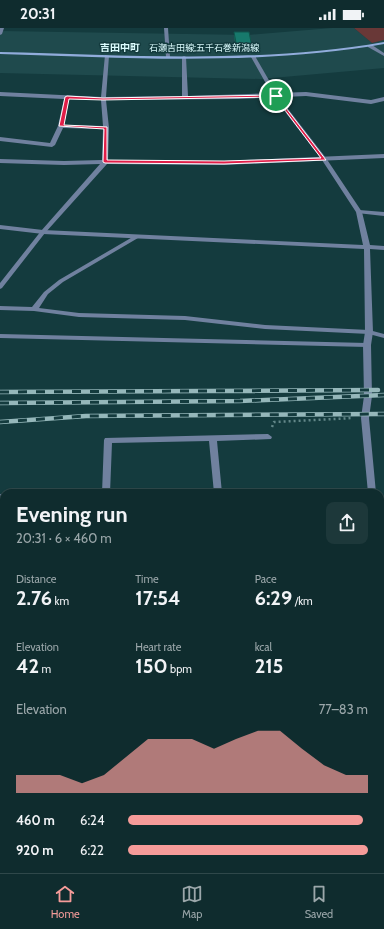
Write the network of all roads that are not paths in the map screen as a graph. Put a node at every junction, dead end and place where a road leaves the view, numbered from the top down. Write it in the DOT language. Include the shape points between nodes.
graph roads {
  1 [pos="2,28"];
  2 [pos="166,28"];
  3 [pos="0,34"];
  4 [pos="384,43"];
  5 [pos="370,46"];
  6 [pos="0,53"];
  7 [pos="384,55"];
  8 [pos="107,56"];
  9 [pos="184,56"];
  10 [pos="168,57"];
  11 [pos="253,57"];
  12 [pos="0,94"];
  13 [pos="276,96"];
  14 [pos="67,97"];
  15 [pos="185,97"];
  16 [pos="103,99"];
  17 [pos="384,99"];
  18 [pos="61,126"];
  19 [pos="106,128"];
  20 [pos="0,139"];
  21 [pos="384,156"];
  22 [pos="324,159"];
  23 [pos="0,161"];
  24 [pos="105,162"];
  25 [pos="359,212"];
  26 [pos="384,214"];
  27 [pos="0,227"];
  28 [pos="44,232"];
  29 [pos="136,237"];
  30 [pos="367,247"];
  31 [pos="384,248"];
  32 [pos="0,287"];
  33 [pos="0,308"];
  34 [pos="34,310"];
  35 [pos="369,332"];
  36 [pos="0,336"];
  37 [pos="384,336"];
  38 [pos="367,345"];
  39 [pos="268,437"];
  40 [pos="213,438"];
  41 [pos="106,489"];
  42 [pos="218,489"];
  43 [pos="372,489"];
  1 -- 3 [label="street"];
  2 -- 10 [label="street"];
  4 -- 5 [label="main road, 石瀬吉田線;五千石巻新潟線"];
  5 -- 7 [label="street"];
  5 -- 11 [label="main road, 石瀬吉田線;五千石巻新潟線"];
  6 -- 8 [label="main road, 石瀬吉田線;五千石巻新潟線"];
  8 -- 10 [label="main road, 石瀬吉田線;五千石巻新潟線"];
  8 -- 16 [label="street"];
  9 -- 10 [label="main road, 石瀬吉田線;五千石巻新潟線"];
  9 -- 11 [label="main road, 石瀬吉田線;五千石巻新潟線"];
  9 -- 15 [label="street"];
  11 -- 13 [label="street"];
  12 -- 14 [label="street"];
  13 -- 15 [label="street"];
  13 -- 17 [label="street" via="306,94 371,102"];
  13 -- 22 [label="street"];
  14 -- 16 [label="street"];
  14 -- 18 [label="street"];
  15 -- 16 [label="street"];
  16 -- 19 [label="street"];
  18 -- 19 [label="street"];
  18 -- 20 [label="street" via="52,146"];
  19 -- 24 [label="street"];
  21 -- 22 [label="street"];
  22 -- 24 [label="street"];
  22 -- 25 [label="street"];
  23 -- 24 [label="street"];
  24 -- 28 [label="street"];
  25 -- 26 [label="street"];
  25 -- 30 [label="street"];
  27 -- 28 [label="street"];
  28 -- 29 [label="street"];
  28 -- 32 [label="street"];
  29 -- 30 [label="street"];
  29 -- 34 [label="street" via="61,281 46,293"];
  30 -- 31 [label="street"];
  30 -- 35 [label="street"];
  33 -- 34 [label="street"];
  34 -- 35 [label="street" via="79,315 185,318 265,327"];
  35 -- 37 [label="street"];
  35 -- 38 [label="street"];
  36 -- 38 [label="street"];
  38 -- 43 [label="street" via="368,396 365,418"];
  39 -- 40 [label="street"];
  40 -- 41 [label="street" via="108,440"];
  40 -- 42 [label="street"];
}
